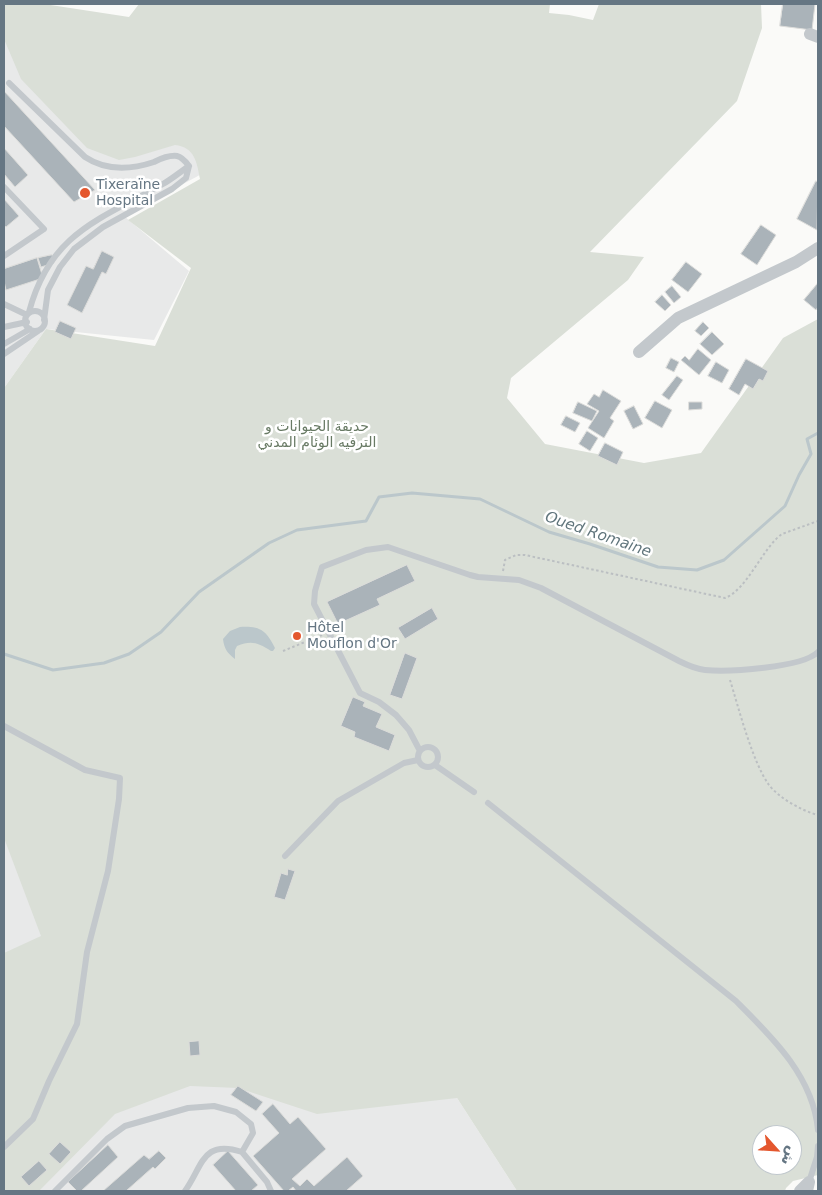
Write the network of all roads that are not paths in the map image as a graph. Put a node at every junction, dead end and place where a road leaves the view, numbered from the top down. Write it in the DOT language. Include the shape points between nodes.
graph roads {
  1 [pos="9,83"];
  2 [pos="188,166"];
  3 [pos="4,187"];
  4 [pos="818,248"];
  5 [pos="4,256"];
  6 [pos="4,304"];
  7 [pos="28,320"];
  8 [pos="44,320"];
  9 [pos="4,327"];
  10 [pos="38,330"];
  11 [pos="4,344"];
  12 [pos="639,352"];
  13 [pos="4,354"];
  14 [pos="818,652"];
  15 [pos="4,726"];
  16 [pos="420,751"];
  17 [pos="418,760"];
  18 [pos="435,764"];
  19 [pos="474,792"];
  20 [pos="488,803"];
  21 [pos="285,856"];
  22 [pos="818,1130"];
  23 [pos="818,1146"];
  24 [pos="4,1147"];
  25 [pos="242,1152"];
  26 [pos="808,1186"];
  27 [pos="55,1191"];
  28 [pos="185,1191"];
  29 [pos="271,1191"];
  30 [pos="800,1191"];
  1 -- 2 [label="lane" via="95,164 128,168 177,156"];
  2 -- 7 [label="lane" via="164,184 95,220 75,235 61,249 34,292"];
  2 -- 8 [label="lane" via="186,178 172,189 103,227 74,249 48,290"];
  3 -- 5 [label="lane" via="44,229"];
  4 -- 12 [label="street" via="796,262 678,318"];
  6 -- 7 [label="lane"];
  7 -- 8 [label="lane" via="37,311"];
  7 -- 9 [label="lane"];
  7 -- 10 [label="lane" via="31,330"];
  7 -- 11 [label="lane"];
  8 -- 10 [label="lane"];
  10 -- 13 [label="lane"];
  14 -- 16 [label="lane" via="800,661 751,669 703,670 688,666 553,593 519,580 470,575 388,547 366,550 322,567 314,604 360,693 396,715"];
  15 -- 24 [label="lane" via="85,770 120,778 108,871 87,952 77,1024 33,1119"];
  16 -- 17 [label="lane"];
  16 -- 18 [label="lane" via="426,748 434,750 438,756"];
  17 -- 18 [label="lane" via="425,767"];
  17 -- 21 [label="lane" via="404,763 338,801"];
  18 -- 19 [label="lane"];
  20 -- 22 [label="lane" via="736,1001 800,1075 809,1090"];
  23 -- 26 [label="lane"];
  25 -- 27 [label="lane" via="253,1133 252,1124 236,1112 214,1106 188,1108 125,1126 107,1139"];
  25 -- 28 [label="lane" via="226,1148 212,1150 202,1160"];
  25 -- 29 [label="lane"];
  26 -- 30 [label="street"];
}
